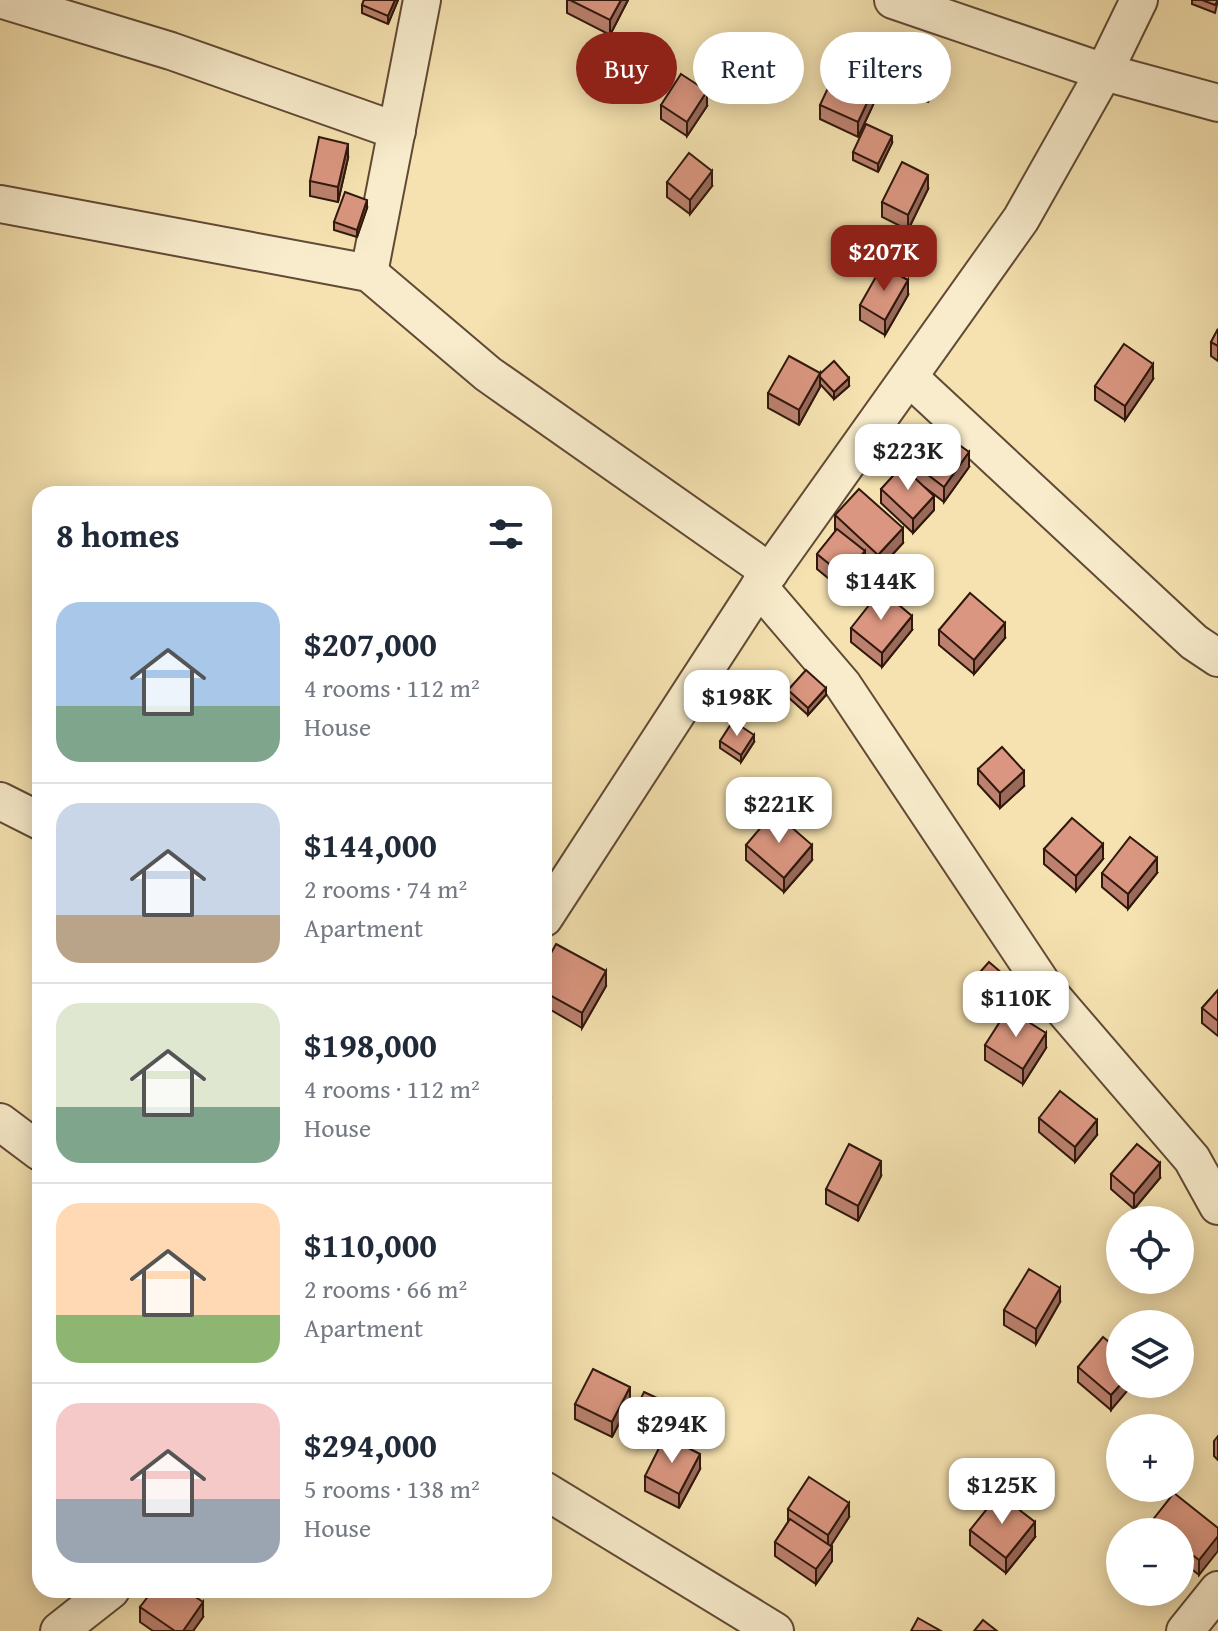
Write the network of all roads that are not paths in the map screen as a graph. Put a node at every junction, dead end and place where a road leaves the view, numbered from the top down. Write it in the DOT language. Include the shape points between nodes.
graph roads {
  1 [pos="3,0"];
  2 [pos="422,0"];
  3 [pos="893,0"];
  4 [pos="1139,0"];
  5 [pos="1104,72"];
  6 [pos="1218,103"];
  7 [pos="397,131"];
  8 [pos="0,204"];
  9 [pos="369,273"];
  10 [pos="909,377"];
  11 [pos="764,580"];
  12 [pos="1218,658"];
  13 [pos="0,801"];
  14 [pos="32,817"];
  15 [pos="552,906"];
  16 [pos="0,1122"];
  17 [pos="32,1146"];
  18 [pos="1218,1206"];
  19 [pos="552,1495"];
  20 [pos="1218,1590"];
  21 [pos="101,1598"];
  22 [pos="59,1631"];
  23 [pos="775,1631"];
  24 [pos="1185,1631"];
  1 -- 7 [label="street" via="171,51"];
  2 -- 7 [label="street"];
  3 -- 5 [label="street"];
  4 -- 5 [label="street"];
  5 -- 6 [label="street"];
  5 -- 10 [label="street" via="1021,219"];
  7 -- 9 [label="street"];
  8 -- 9 [label="street"];
  9 -- 11 [label="street" via="488,374"];
  10 -- 11 [label="street"];
  10 -- 12 [label="street" via="1194,642"];
  11 -- 15 [label="street"];
  11 -- 18 [label="street" via="843,685 1045,988 1192,1159"];
  13 -- 14 [label="street"];
  16 -- 17 [label="street"];
  19 -- 23 [label="street"];
  20 -- 24 [label="street"];
  21 -- 22 [label="street"];
}
